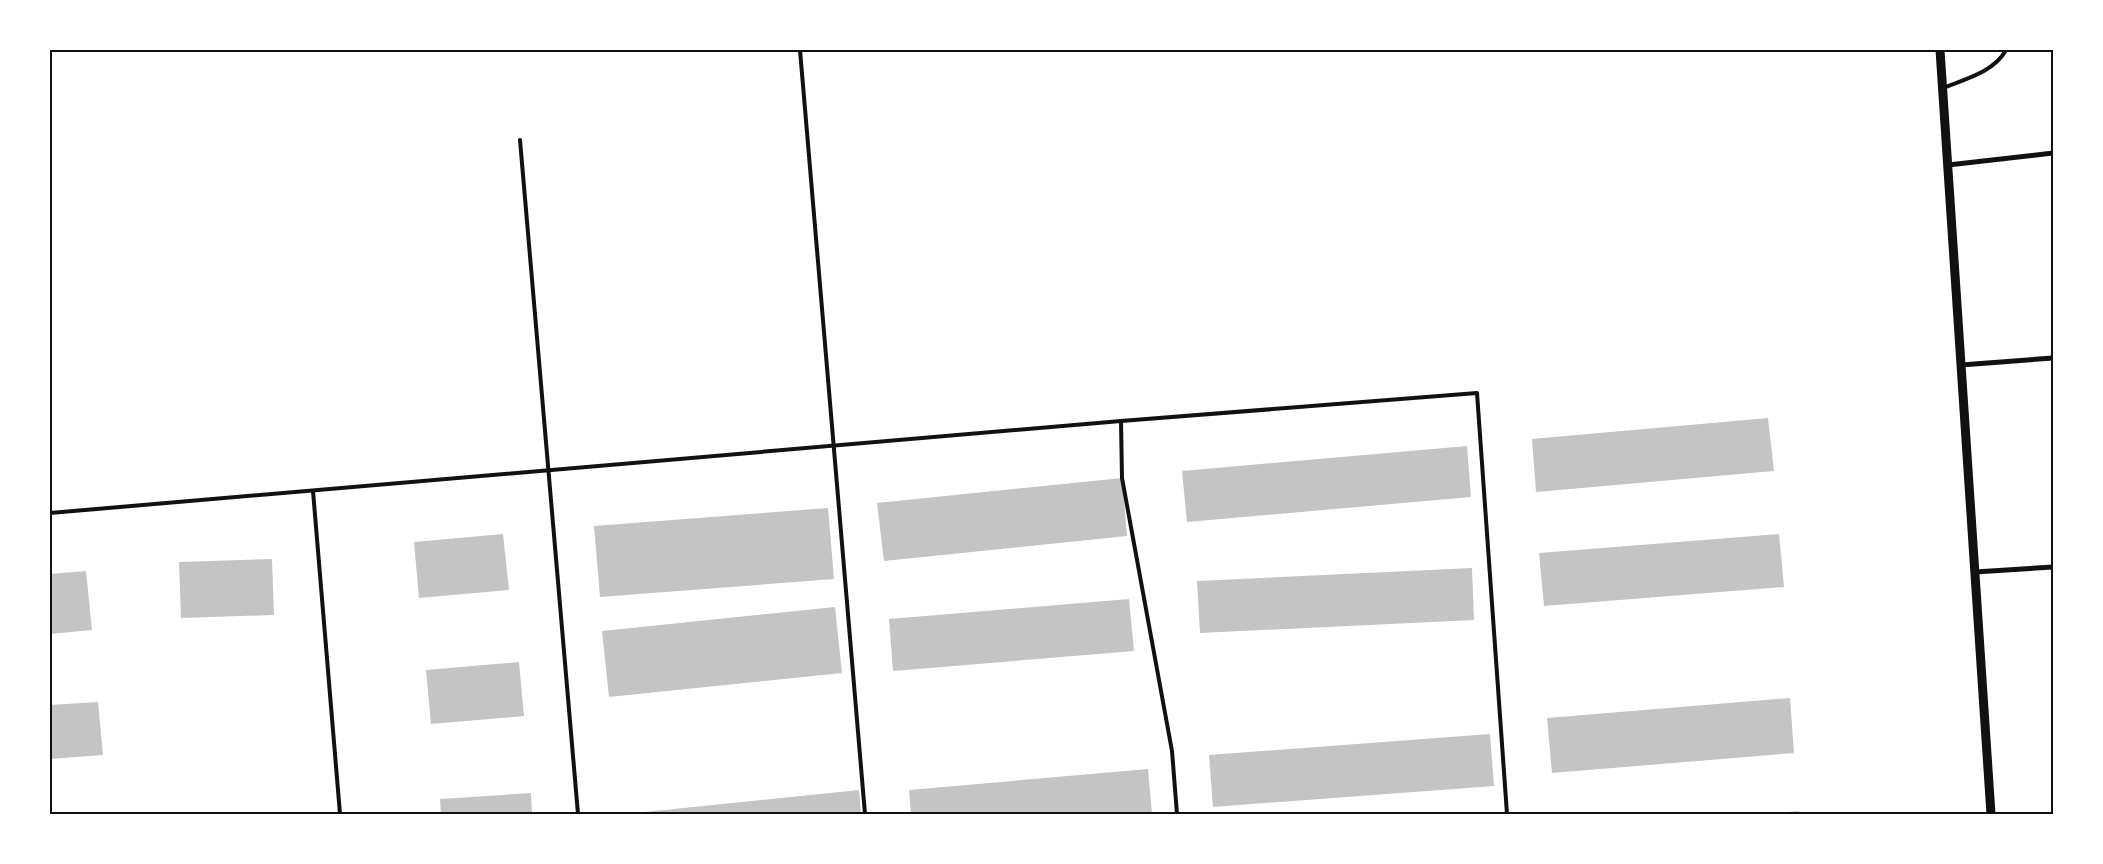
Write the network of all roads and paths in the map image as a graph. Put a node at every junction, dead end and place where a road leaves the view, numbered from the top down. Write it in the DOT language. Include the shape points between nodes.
graph roads {
  1 [pos="800,50"];
  2 [pos="1940,50"];
  3 [pos="2006,50"];
  4 [pos="1943,88"];
  5 [pos="520,140"];
  6 [pos="2053,153"];
  7 [pos="1948,165"];
  8 [pos="2053,358"];
  9 [pos="1961,366"];
  10 [pos="1121,421"];
  11 [pos="834,446"];
  12 [pos="548,471"];
  13 [pos="313,491"];
  14 [pos="50,514"];
  15 [pos="2053,567"];
  16 [pos="1975,572"];
  17 [pos="340,814"];
  18 [pos="578,814"];
  19 [pos="865,814"];
  20 [pos="1177,814"];
  21 [pos="1507,814"];
  22 [pos="1991,814"];
  1 -- 11 [label="lane"];
  2 -- 4 [label="street"];
  3 -- 4 [label="lane" via="2001,58 1979,73"];
  4 -- 7 [label="street"];
  5 -- 12 [label="lane"];
  6 -- 7 [label="street"];
  7 -- 9 [label="street"];
  8 -- 9 [label="street"];
  9 -- 16 [label="street"];
  10 -- 11 [label="lane"];
  10 -- 20 [label="lane" via="1122,478 1172,751"];
  10 -- 21 [label="lane" via="1477,393"];
  11 -- 12 [label="lane"];
  11 -- 19 [label="lane"];
  12 -- 13 [label="lane"];
  12 -- 18 [label="lane"];
  13 -- 14 [label="lane"];
  13 -- 17 [label="lane"];
  15 -- 16 [label="street"];
  16 -- 22 [label="street"];
}
